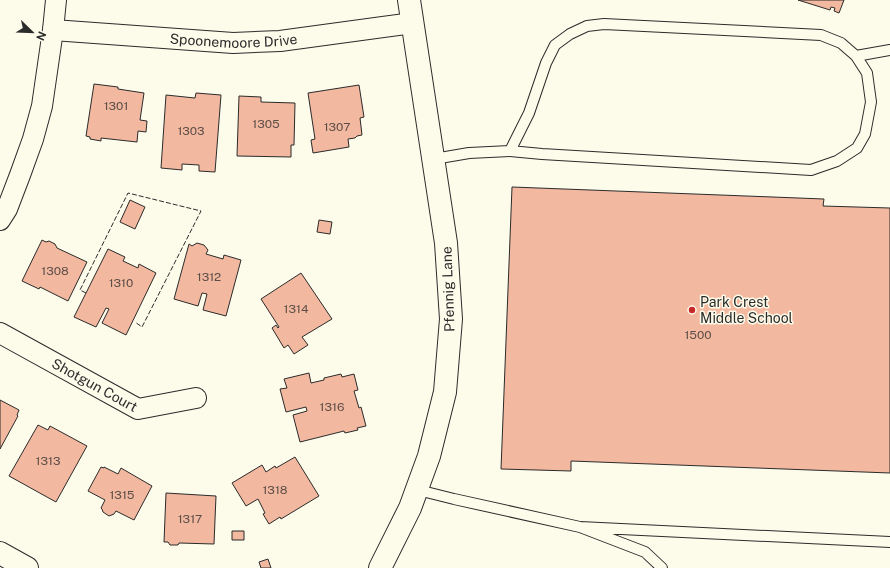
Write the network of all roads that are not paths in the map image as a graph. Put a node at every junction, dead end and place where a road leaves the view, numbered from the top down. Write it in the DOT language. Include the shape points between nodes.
graph roads {
  1 [pos="56,0"];
  2 [pos="409,0"];
  3 [pos="412,23"];
  4 [pos="53,30"];
  5 [pos="890,50"];
  6 [pos="856,56"];
  7 [pos="510,151"];
  8 [pos="434,159"];
  9 [pos="0,220"];
  10 [pos="0,333"];
  11 [pos="196,398"];
  12 [pos="418,490"];
  13 [pos="580,527"];
  14 [pos="890,542"];
  15 [pos="0,553"];
  16 [pos="27,568"];
  17 [pos="380,568"];
  18 [pos="662,568"];
  1 -- 4 [label="street"];
  2 -- 3 [label="street, Pfennig Lane"];
  3 -- 4 [label="street, Spoonemoore Drive" via="280,41 233,43"];
  3 -- 8 [label="street, Pfennig Lane"];
  4 -- 9 [label="street" via="42,106 33,139"];
  5 -- 6 [label="lane"];
  6 -- 7 [label="lane" via="841,43 821,35 604,24 587,26 555,45 529,113"];
  6 -- 7 [label="lane" via="867,73 871,102 865,134 857,148 837,161 811,170"];
  7 -- 8 [label="lane" via="469,153"];
  8 -- 12 [label="street, Pfennig Lane" via="446,243 451,318 445,392"];
  10 -- 11 [label="street, Shotgun Court" via="138,409"];
  12 -- 13 [label="lane"];
  12 -- 17 [label="street, Pfennig Lane"];
  13 -- 14 [label="lane"];
  13 -- 18 [label="lane" via="645,552"];
  15 -- 16 [label="street"];
}
